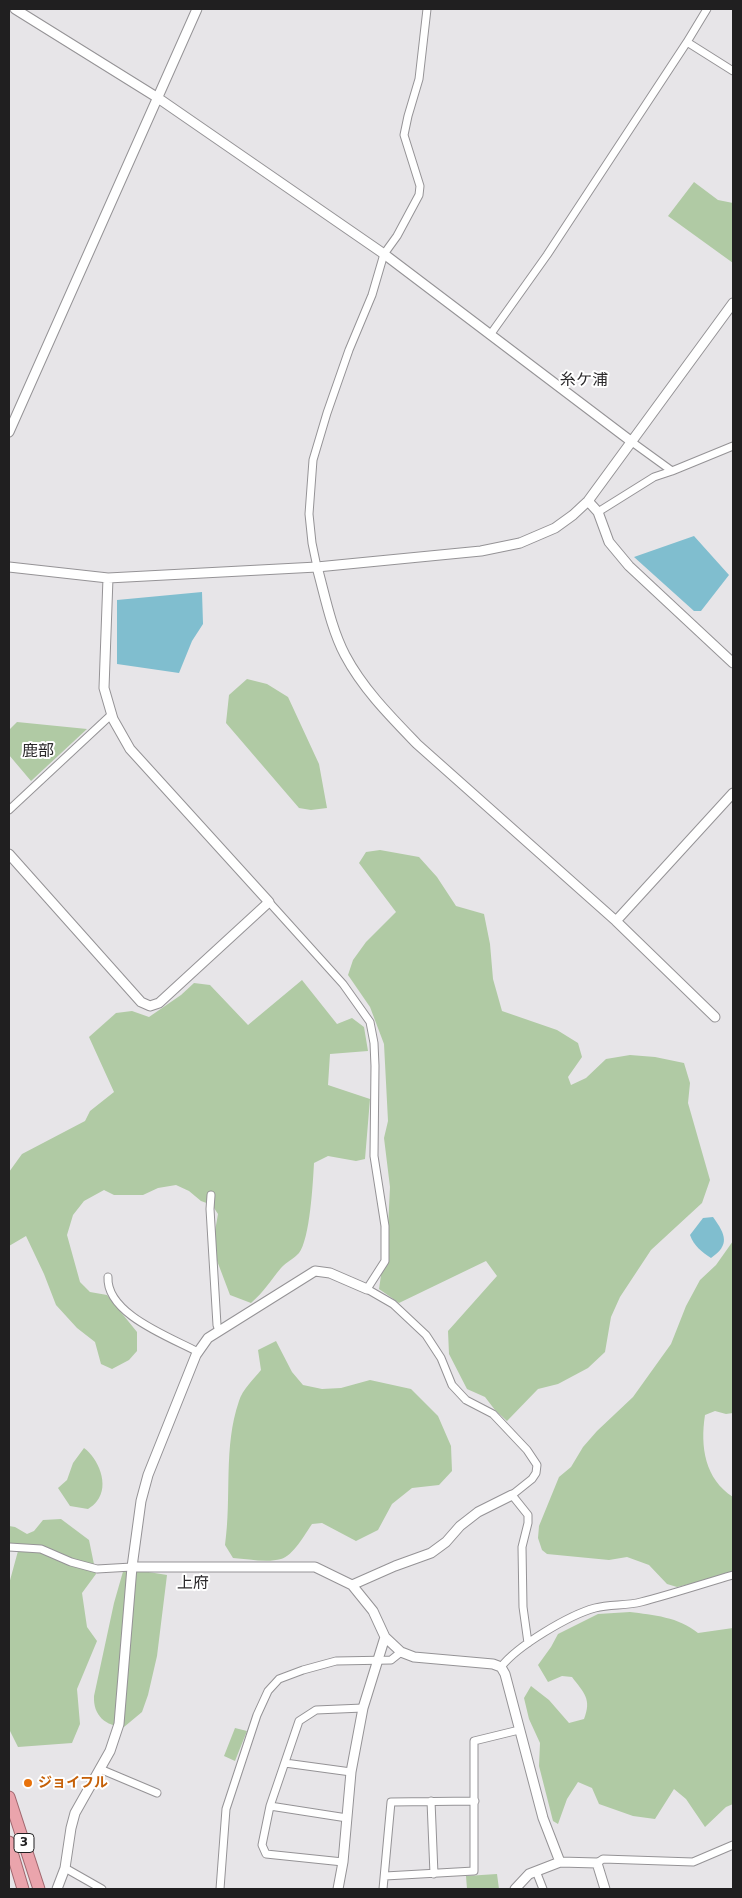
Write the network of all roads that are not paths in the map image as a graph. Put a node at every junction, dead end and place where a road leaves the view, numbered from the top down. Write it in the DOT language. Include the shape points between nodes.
graph roads {
  1 [pos="15,9"];
  2 [pos="198,9"];
  3 [pos="427,9"];
  4 [pos="707,9"];
  5 [pos="687,42"];
  6 [pos="733,71"];
  7 [pos="158,98"];
  8 [pos="384,254"];
  9 [pos="733,303"];
  10 [pos="490,335"];
  11 [pos="9,432"];
  12 [pos="632,442"];
  13 [pos="733,446"];
  14 [pos="672,471"];
  15 [pos="588,501"];
  16 [pos="598,512"];
  17 [pos="9,567"];
  18 [pos="317,567"];
  19 [pos="108,578"];
  20 [pos="733,663"];
  21 [pos="112,714"];
  22 [pos="733,794"];
  23 [pos="9,810"];
  24 [pos="9,854"];
  25 [pos="269,902"];
  26 [pos="616,921"];
  27 [pos="715,1017"];
  28 [pos="211,1195"];
  29 [pos="108,1277"];
  30 [pos="367,1289"];
  31 [pos="219,1332"];
  32 [pos="198,1352"];
  33 [pos="512,1495"];
  34 [pos="9,1547"];
  35 [pos="132,1567"];
  36 [pos="733,1575"];
  37 [pos="352,1585"];
  38 [pos="385,1637"];
  39 [pos="528,1643"];
  40 [pos="401,1652"];
  41 [pos="379,1660"];
  42 [pos="501,1667"];
  43 [pos="363,1708"];
  44 [pos="519,1730"];
  45 [pos="285,1763"];
  46 [pos="100,1769"];
  47 [pos="350,1772"];
  48 [pos="157,1793"];
  49 [pos="9,1797"];
  50 [pos="431,1801"];
  51 [pos="475,1801"];
  52 [pos="270,1806"];
  53 [pos="347,1818"];
  54 [pos="9,1842"];
  55 [pos="733,1845"];
  56 [pos="343,1862"];
  57 [pos="560,1862"];
  58 [pos="597,1863"];
  59 [pos="65,1868"];
  60 [pos="536,1871"];
  61 [pos="434,1874"];
  62 [pos="384,1876"];
  63 [pos="24,1889"];
  64 [pos="38,1889"];
  65 [pos="57,1889"];
  66 [pos="102,1889"];
  67 [pos="220,1889"];
  68 [pos="338,1889"];
  69 [pos="383,1889"];
  70 [pos="516,1889"];
  71 [pos="542,1889"];
  72 [pos="605,1889"];
  1 -- 7 [label="street"];
  2 -- 7 [label="street"];
  3 -- 8 [label="street" via="418,78 404,135 420,195"];
  4 -- 5 [label="street"];
  5 -- 6 [label="street"];
  5 -- 10 [label="street" via="547,255"];
  7 -- 8 [label="street"];
  7 -- 11 [label="street"];
  8 -- 10 [label="street"];
  8 -- 18 [label="street" via="313,460 309,514"];
  9 -- 12 [label="street"];
  10 -- 12 [label="street"];
  12 -- 14 [label="street"];
  12 -- 15 [label="street"];
  13 -- 14 [label="street"];
  14 -- 16 [label="street" via="654,477"];
  15 -- 16 [label="street"];
  15 -- 18 [label="street" via="555,528 520,543 482,551"];
  16 -- 20 [label="street" via="609,542 629,566"];
  17 -- 19 [label="street"];
  18 -- 19 [label="street"];
  18 -- 26 [label="street" via="332,622 345,654 367,690 417,744"];
  19 -- 21 [label="street" via="104,688"];
  21 -- 23 [label="street"];
  21 -- 25 [label="street" via="130,749"];
  22 -- 26 [label="street"];
  24 -- 25 [label="street" via="141,1002 150,1006 159,1003"];
  25 -- 30 [label="street" via="344,984 370,1022 375,1066 374,1156 385,1226 385,1261"];
  26 -- 27 [label="street"];
  28 -- 31 [label="street"];
  29 -- 32 [label="street" via="107,1286 118,1304 144,1325"];
  30 -- 31 [label="street" via="315,1271"];
  30 -- 33 [label="street" via="394,1304 426,1335 441,1358 452,1385 466,1400 494,1414 537,1465 532,1479"];
  31 -- 32 [label="street" via="208,1338"];
  32 -- 35 [label="street" via="148,1474"];
  33 -- 37 [label="street" via="478,1512 431,1553"];
  33 -- 39 [label="street" via="528,1515 522,1547 523,1607"];
  34 -- 35 [label="street" via="41,1549 97,1569"];
  35 -- 37 [label="street" via="315,1567"];
  35 -- 46 [label="street" via="119,1724"];
  36 -- 39 [label="street" via="638,1603 596,1608 566,1620"];
  37 -- 38 [label="street" via="373,1611"];
  38 -- 40 [label="street"];
  38 -- 41 [label="street"];
  39 -- 42 [label="street"];
  40 -- 41 [label="street" via="390,1660"];
  40 -- 42 [label="street" via="414,1657"];
  41 -- 43 [label="street"];
  41 -- 67 [label="street" via="336,1661 303,1670 280,1679 268,1691 226,1809"];
  42 -- 44 [label="street"];
  43 -- 45 [label="street" via="316,1710 299,1721"];
  43 -- 47 [label="street"];
  44 -- 51 [label="street" via="474,1741"];
  44 -- 57 [label="street" via="543,1818"];
  45 -- 47 [label="street"];
  45 -- 52 [label="street"];
  46 -- 48 [label="street"];
  46 -- 59 [label="street" via="75,1813"];
  47 -- 53 [label="street"];
  49 -- 64 [label="highway, 3"];
  50 -- 51 [label="street"];
  50 -- 61 [label="street"];
  50 -- 62 [label="street" via="391,1802"];
  51 -- 61 [label="street" via="474,1871"];
  52 -- 53 [label="street"];
  52 -- 56 [label="street" via="262,1845 266,1854"];
  53 -- 56 [label="street"];
  54 -- 63 [label="highway, 3"];
  55 -- 58 [label="street" via="693,1862 603,1859"];
  56 -- 68 [label="street"];
  57 -- 58 [label="street"];
  57 -- 60 [label="street"];
  58 -- 72 [label="street"];
  59 -- 65 [label="street"];
  59 -- 66 [label="street"];
  60 -- 70 [label="street" via="528,1874"];
  60 -- 71 [label="street"];
  61 -- 62 [label="street"];
  62 -- 69 [label="street"];
}
